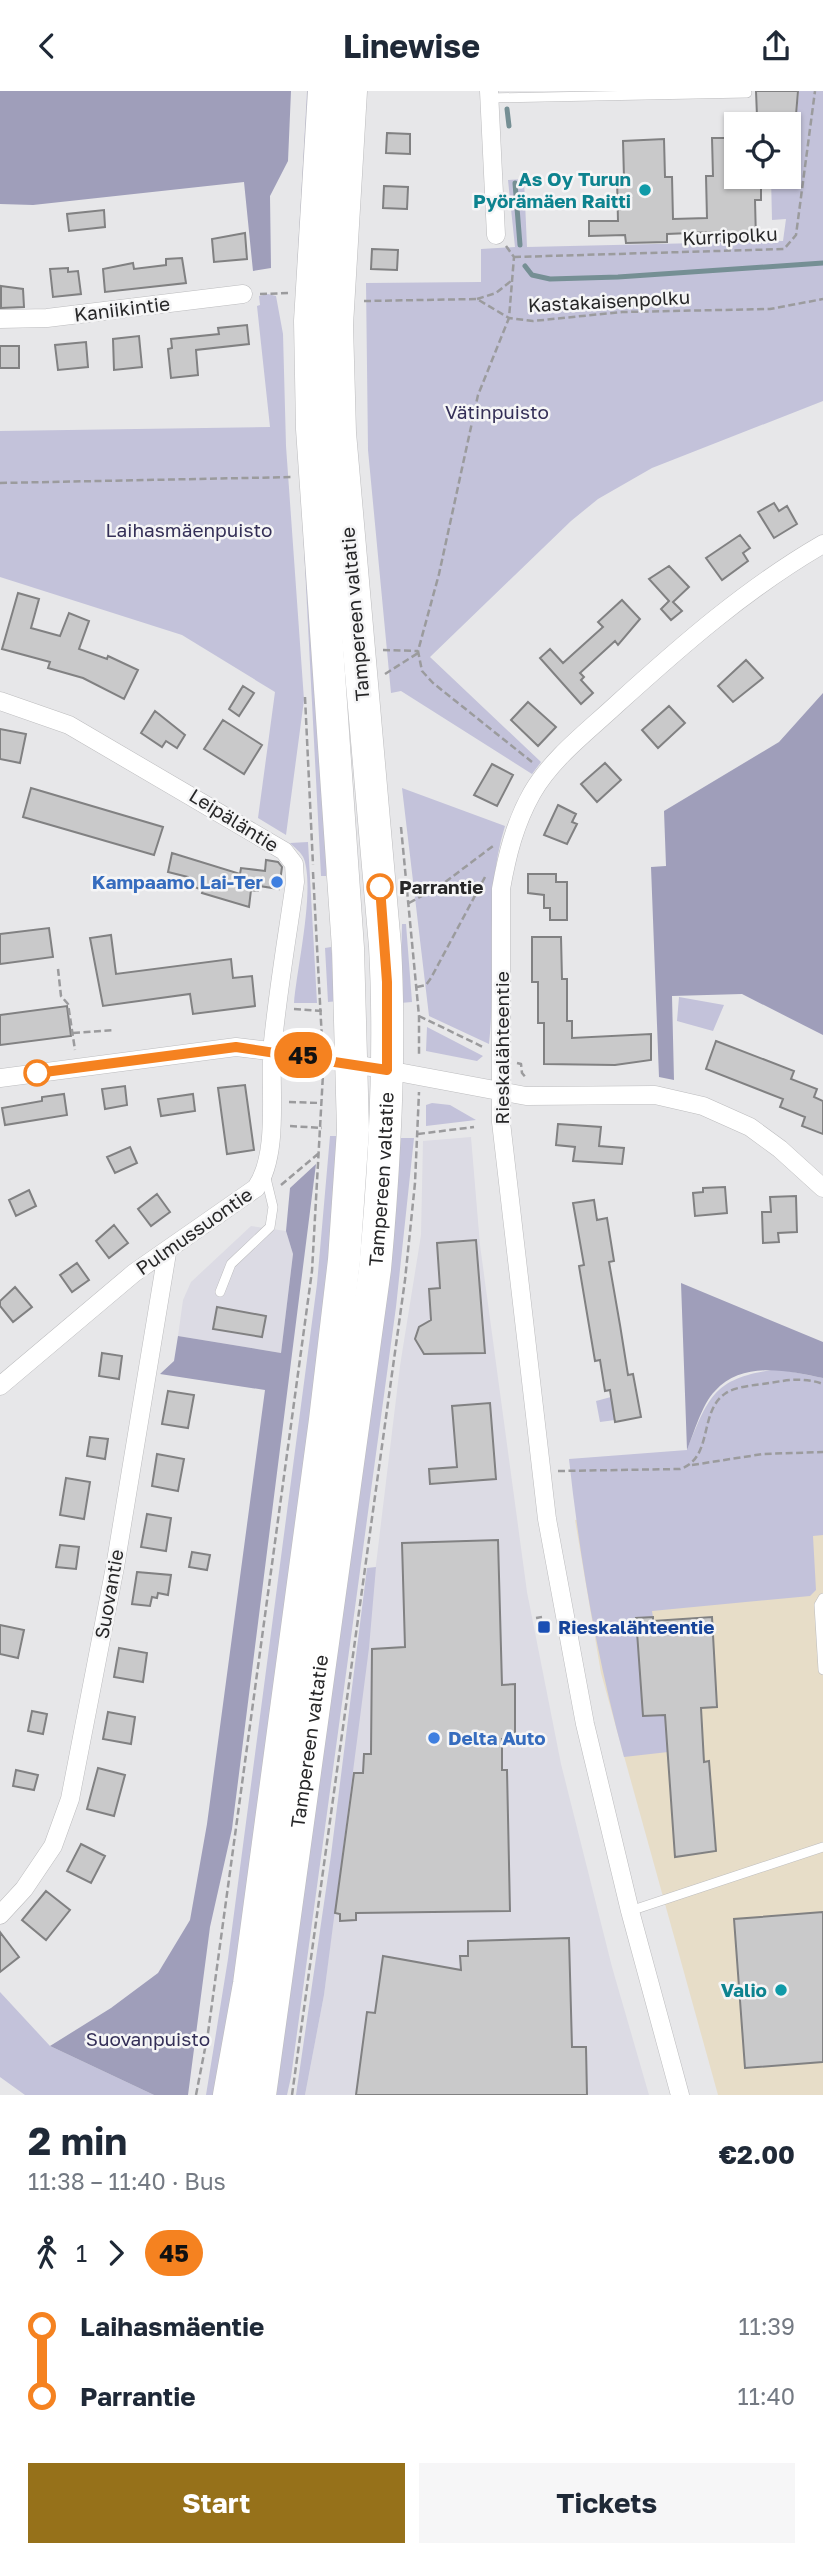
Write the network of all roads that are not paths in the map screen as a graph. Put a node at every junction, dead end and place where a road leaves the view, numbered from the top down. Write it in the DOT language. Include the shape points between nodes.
graph roads {
  1 [pos="324,91"];
  2 [pos="351,91"];
  3 [pos="747,93"];
  4 [pos="489,95"];
  5 [pos="496,235"];
  6 [pos="243,295"];
  7 [pos="0,319"];
  8 [pos="823,544"];
  9 [pos="0,701"];
  10 [pos="272,1051"];
  11 [pos="351,1063"];
  12 [pos="387,1070"];
  13 [pos="0,1078"];
  14 [pos="499,1089"];
  15 [pos="265,1174"];
  16 [pos="823,1188"];
  17 [pos="167,1253"];
  18 [pos="220,1292"];
  19 [pos="0,1386"];
  20 [pos="823,1598"];
  21 [pos="823,1670"];
  22 [pos="823,1847"];
  23 [pos="630,1911"];
  24 [pos="0,1915"];
  25 [pos="229,2095"];
  26 [pos="260,2095"];
  27 [pos="680,2095"];
  1 -- 11 [label="highway, Tampereen valtatie" via="313,256 312,429 348,948"];
  2 -- 12 [label="highway, Tampereen valtatie" via="337,325 340,433 385,946"];
  3 -- 4 [label="lane"];
  4 -- 5 [label="street"];
  6 -- 7 [label="street, Kaniikintie" via="47,318"];
  8 -- 14 [label="street, Rieskalähteentie" via="758,584 673,653 582,736 533,792 512,841 501,888"];
  9 -- 10 [label="street, Leipäläntie" via="69,725 284,851 294,864 295,882"];
  10 -- 11 [label="street"];
  10 -- 13 [label="street" via="215,1049"];
  10 -- 15 [label="street, Pulmussuontie"];
  11 -- 12 [label="street"];
  11 -- 25 [label="highway, Tampereen valtatie" via="353,1130 344,1261 248,1984"];
  12 -- 14 [label="street"];
  12 -- 26 [label="highway, Tampereen valtatie" via="375,1269"];
  14 -- 16 [label="street" via="534,1097 655,1095 703,1105 763,1136"];
  14 -- 23 [label="street, Rieskalähteentie" via="541,1472 566,1631"];
  15 -- 17 [label="street, Pulmussuontie" via="256,1188"];
  15 -- 18 [label="lane" via="271,1195 270,1227 231,1264"];
  17 -- 19 [label="street, Pulmussuontie" via="134,1273"];
  17 -- 24 [label="street, Suovantie" via="70,1799 53,1846"];
  20 -- 21 [label="lane"];
  22 -- 23 [label="lane"];
  23 -- 27 [label="street, Rieskalähteentie"];
}
